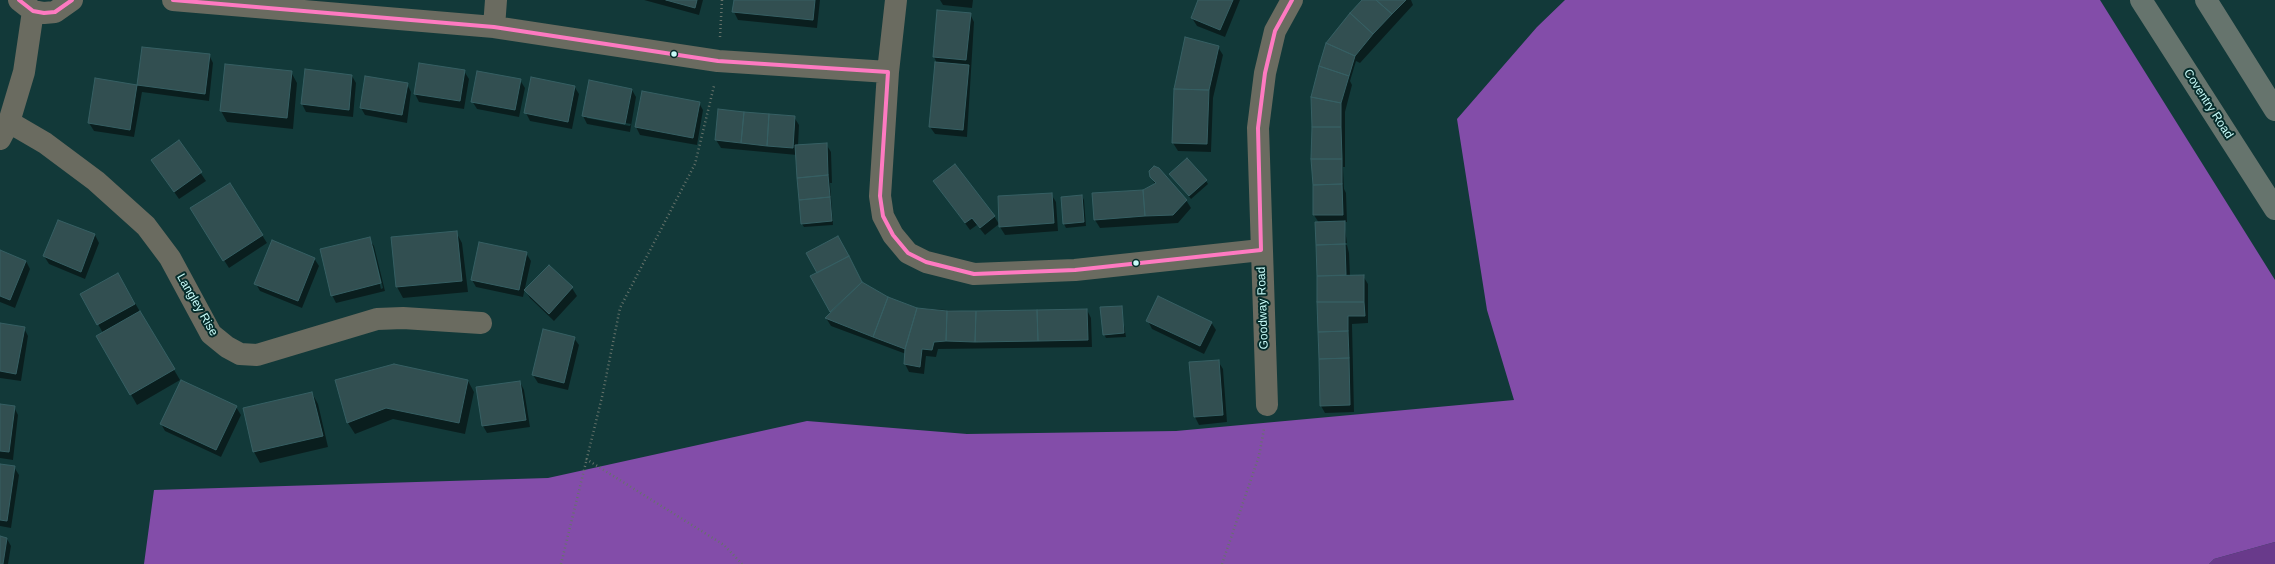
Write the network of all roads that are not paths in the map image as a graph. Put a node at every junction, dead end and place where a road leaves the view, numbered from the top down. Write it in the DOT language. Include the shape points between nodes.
graph roads {
  1 [pos="72,0"];
  2 [pos="173,0"];
  3 [pos="496,0"];
  4 [pos="896,0"];
  5 [pos="1292,0"];
  6 [pos="2141,0"];
  7 [pos="2206,0"];
  8 [pos="26,6"];
  9 [pos="494,27"];
  10 [pos="888,72"];
  11 [pos="2275,110"];
  12 [pos="5,131"];
  13 [pos="2275,209"];
  14 [pos="1261,250"];
  15 [pos="481,323"];
  16 [pos="1267,406"];
  1 -- 8 [label="street" via="55,12 44,13"];
  2 -- 9 [label="street"];
  3 -- 9 [label="street"];
  4 -- 10 [label="street"];
  5 -- 14 [label="street, Goodway Road" via="1274,31 1265,73 1258,128"];
  6 -- 13 [label="highway, Coventry Road"];
  7 -- 11 [label="highway"];
  8 -- 12 [label="street" via="24,72"];
  9 -- 10 [label="street" via="718,61"];
  10 -- 14 [label="street" via="880,184 884,216 893,235 908,253 926,262 974,274 1067,271"];
  12 -- 15 [label="street, Langley Rise" via="45,143 90,176 146,226 170,258 211,334 226,347 240,354 257,355 377,319 404,318"];
  14 -- 16 [label="street, Goodway Road"];
}
